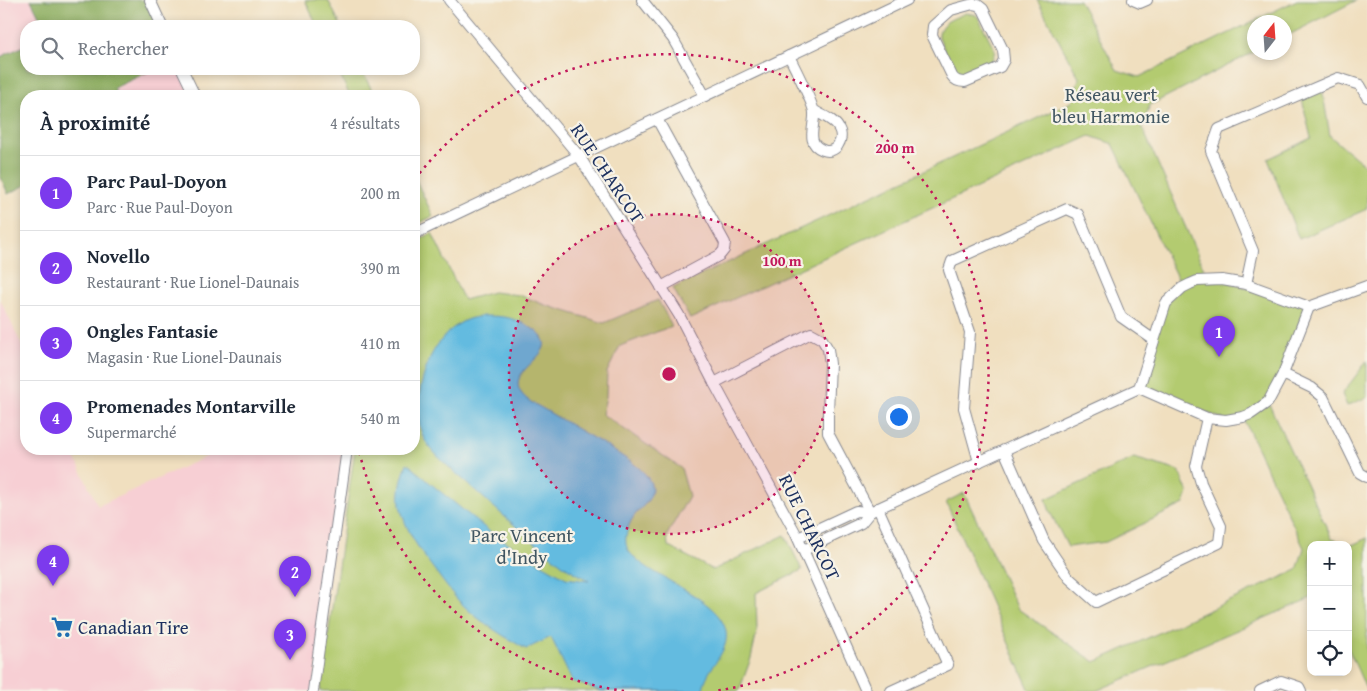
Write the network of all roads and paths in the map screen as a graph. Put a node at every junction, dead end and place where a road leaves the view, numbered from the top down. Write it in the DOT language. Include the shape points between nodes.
graph roads {
  1 [pos="150,0"];
  2 [pos="449,0"];
  3 [pos="642,0"];
  4 [pos="907,0"];
  5 [pos="947,0"];
  6 [pos="1133,0"];
  7 [pos="1147,0"];
  8 [pos="951,10"];
  9 [pos="159,20"];
  10 [pos="789,56"];
  11 [pos="185,75"];
  12 [pos="192,90"];
  13 [pos="704,96"];
  14 [pos="1367,97"];
  15 [pos="814,111"];
  16 [pos="657,119"];
  17 [pos="579,156"];
  18 [pos="420,231"];
  19 [pos="1246,284"];
  20 [pos="1367,286"];
  21 [pos="661,287"];
  22 [pos="1309,307"];
  23 [pos="1154,340"];
  24 [pos="1284,374"];
  25 [pos="714,383"];
  26 [pos="1139,388"];
  27 [pos="1207,418"];
  28 [pos="1004,450"];
  29 [pos="346,455"];
  30 [pos="978,462"];
  31 [pos="1367,477"];
  32 [pos="874,510"];
  33 [pos="798,538"];
  34 [pos="804,550"];
  35 [pos="313,691"];
  36 [pos="866,691"];
  37 [pos="892,691"];
  38 [pos="1260,691"];
  39 [pos="1301,691"];
  1 -- 9 [label="street"];
  2 -- 17 [label="street, RUE CHARCOT"];
  3 -- 13 [label="street" via="673,39"];
  4 -- 10 [label="street"];
  5 -- 8 [label="street"];
  6 -- 7 [label="street" via="1140,3"];
  8 -- 8 [label="street" via="973,4 984,9 1004,50 1000,67 965,82 954,80 932,35 933,26"];
  10 -- 13 [label="street"];
  10 -- 15 [label="street"];
  11 -- 12 [label="street"];
  13 -- 16 [label="street"];
  14 -- 19 [label="street" via="1360,85 1338,78 1219,129 1212,152 1253,251"];
  16 -- 17 [label="street"];
  16 -- 21 [label="street" via="725,243 720,255"];
  17 -- 18 [label="street"];
  17 -- 21 [label="street, RUE CHARCOT"];
  19 -- 22 [label="street"];
  19 -- 23 [label="street" via="1209,280 1182,288 1166,303"];
  20 -- 22 [label="street"];
  21 -- 25 [label="street, RUE CHARCOT"];
  22 -- 24 [label="street"];
  23 -- 26 [label="street"];
  23 -- 30 [label="street" via="1121,317 1078,214 1067,209 952,261 949,270 970,332 964,408"];
  24 -- 27 [label="street" via="1268,402 1251,414 1226,420"];
  24 -- 31 [label="street" via="1312,388 1323,398 1360,474"];
  25 -- 32 [label="street" via="811,333 822,339 828,349 830,364 828,433"];
  25 -- 33 [label="street, RUE CHARCOT"];
  26 -- 27 [label="street"];
  26 -- 28 [label="street"];
  27 -- 28 [label="street" via="1196,466 1200,483 1221,526 1219,543 1096,602 1069,578 1044,542"];
  28 -- 30 [label="street"];
  29 -- 35 [label="street"];
  30 -- 32 [label="street"];
  32 -- 33 [label="street" via="856,511"];
  32 -- 34 [label="street" via="861,524"];
  32 -- 37 [label="street" via="948,665"];
  33 -- 34 [label="street, RUE CHARCOT"];
  34 -- 36 [label="street, RUE CHARCOT"];
  38 -- 39 [label="street" via="1281,681 1299,687"];
}
